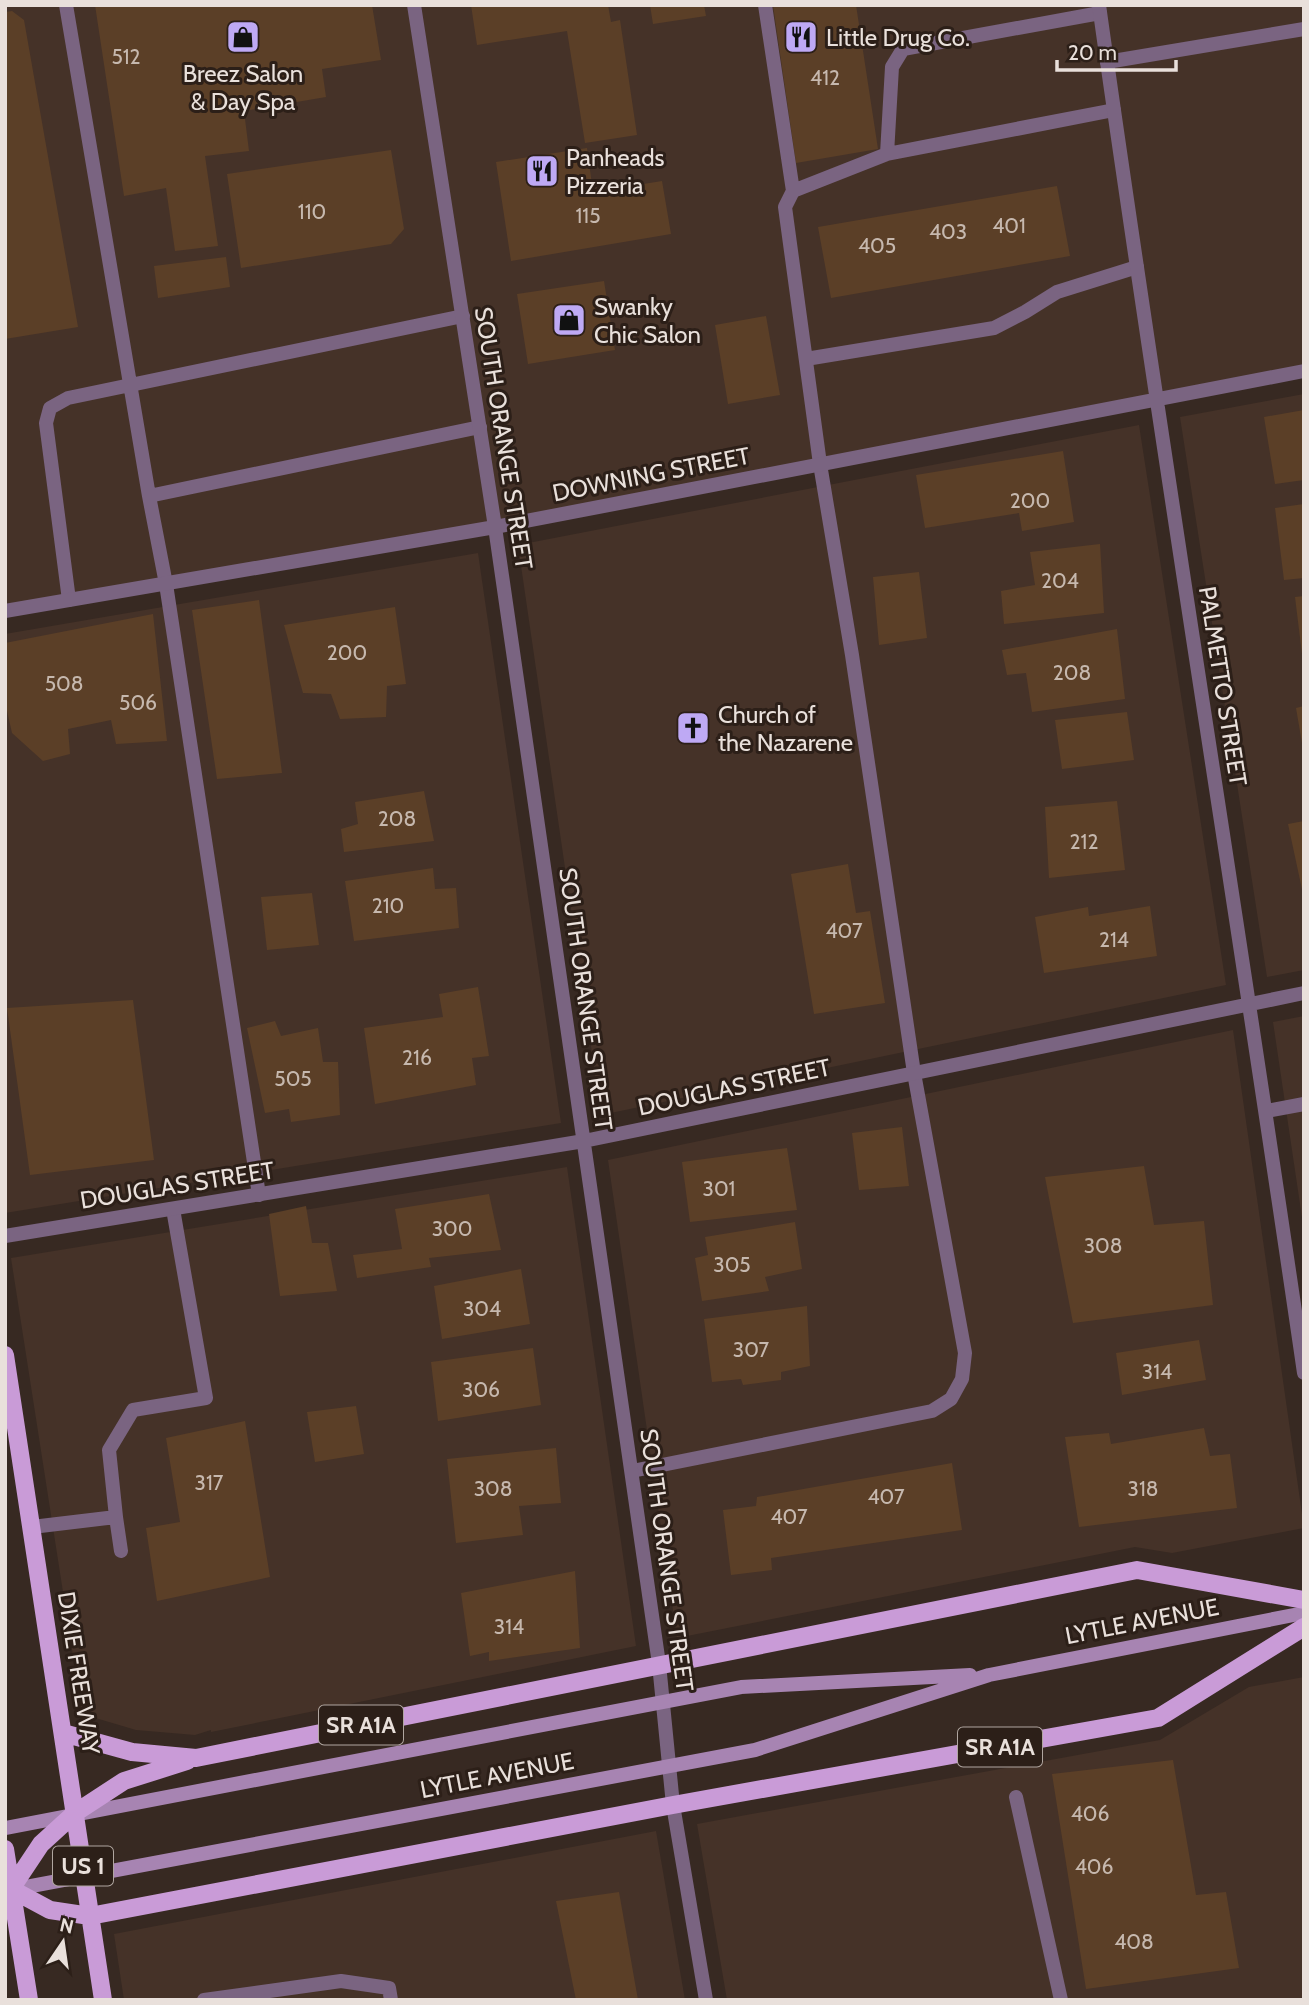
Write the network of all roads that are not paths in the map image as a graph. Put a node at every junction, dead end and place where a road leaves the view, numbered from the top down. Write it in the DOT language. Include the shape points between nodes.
graph roads {
  1 [pos="66,5"];
  2 [pos="414,5"];
  3 [pos="765,5"];
  4 [pos="1099,9"];
  5 [pos="1304,29"];
  6 [pos="1107,62"];
  7 [pos="1114,110"];
  8 [pos="887,154"];
  9 [pos="793,191"];
  10 [pos="1137,267"];
  11 [pos="463,316"];
  12 [pos="806,359"];
  13 [pos="1304,371"];
  14 [pos="130,385"];
  15 [pos="1156,398"];
  16 [pos="480,427"];
  17 [pos="820,464"];
  18 [pos="149,496"];
  19 [pos="495,527"];
  20 [pos="166,584"];
  21 [pos="69,600"];
  22 [pos="5,611"];
  23 [pos="1304,993"];
  24 [pos="1250,1003"];
  25 [pos="914,1073"];
  26 [pos="1304,1104"];
  27 [pos="1266,1111"];
  28 [pos="584,1141"];
  29 [pos="259,1195"];
  30 [pos="173,1209"];
  31 [pos="5,1236"];
  32 [pos="5,1355"];
  33 [pos="1304,1373"];
  34 [pos="632,1471"];
  35 [pos="116,1517"];
  36 [pos="32,1527"];
  37 [pos="121,1551"];
  38 [pos="1304,1600"];
  39 [pos="1304,1613"];
  40 [pos="1304,1627"];
  41 [pos="659,1664"];
  42 [pos="989,1675"];
  43 [pos="63,1733"];
  44 [pos="196,1758"];
  45 [pos="1016,1797"];
  46 [pos="673,1805"];
  47 [pos="75,1813"];
  48 [pos="5,1828"];
  49 [pos="5,1849"];
  50 [pos="8,1890"];
  51 [pos="90,1916"];
  52 [pos="29,2000"];
  53 [pos="103,2000"];
  54 [pos="204,2000"];
  55 [pos="391,2000"];
  56 [pos="706,2000"];
  57 [pos="1061,2000"];
  1 -- 14 [label="street"];
  2 -- 11 [label="street, SOUTH ORANGE STREET"];
  3 -- 9 [label="street"];
  4 -- 6 [label="street, PALMETTO STREET"];
  4 -- 8 [label="street" via="903,49 892,66"];
  5 -- 6 [label="street"];
  6 -- 7 [label="street, PALMETTO STREET"];
  7 -- 8 [label="street"];
  7 -- 10 [label="street, PALMETTO STREET"];
  8 -- 9 [label="street"];
  9 -- 12 [label="street" via="785,207"];
  10 -- 12 [label="street" via="1057,292 994,328"];
  10 -- 15 [label="street, PALMETTO STREET"];
  11 -- 14 [label="street"];
  11 -- 16 [label="street, SOUTH ORANGE STREET"];
  12 -- 17 [label="street"];
  13 -- 15 [label="street, DOWNING STREET"];
  14 -- 18 [label="street"];
  14 -- 21 [label="street" via="68,398 50,408 46,423"];
  15 -- 17 [label="street, DOWNING STREET"];
  15 -- 24 [label="street, PALMETTO STREET"];
  16 -- 18 [label="street"];
  16 -- 19 [label="street, SOUTH ORANGE STREET"];
  17 -- 19 [label="street, DOWNING STREET"];
  17 -- 25 [label="street"];
  18 -- 20 [label="street"];
  19 -- 20 [label="street, DOWNING STREET"];
  19 -- 28 [label="street, SOUTH ORANGE STREET"];
  20 -- 21 [label="street, DOWNING STREET"];
  20 -- 29 [label="street"];
  21 -- 22 [label="street, DOWNING STREET"];
  23 -- 24 [label="street, DOUGLAS STREET"];
  24 -- 25 [label="street, DOUGLAS STREET"];
  24 -- 27 [label="street, PALMETTO STREET"];
  25 -- 28 [label="street, DOUGLAS STREET"];
  25 -- 34 [label="street" via="965,1353 962,1379 951,1399 932,1411"];
  26 -- 27 [label="street"];
  27 -- 33 [label="street, PALMETTO STREET"];
  28 -- 29 [label="street, DOUGLAS STREET"];
  28 -- 34 [label="street, SOUTH ORANGE STREET"];
  29 -- 30 [label="street, DOUGLAS STREET"];
  30 -- 31 [label="street, DOUGLAS STREET"];
  30 -- 35 [label="street" via="206,1398 133,1410 109,1450"];
  32 -- 36 [label="main road, DIXIE FREEWAY / US 1"];
  34 -- 41 [label="street, SOUTH ORANGE STREET"];
  35 -- 36 [label="street"];
  35 -- 37 [label="street"];
  36 -- 43 [label="main road, DIXIE FREEWAY / US 1"];
  38 -- 41 [label="main road, SR A1A" via="1138,1570"];
  39 -- 42 [label="main road, LYTLE AVENUE"];
  40 -- 46 [label="main road, SR A1A" via="1158,1718"];
  41 -- 44 [label="main road, SR A1A"];
  41 -- 46 [label="street, SOUTH ORANGE STREET"];
  42 -- 48 [label="main road, LYTLE AVENUE" via="741,1687"];
  42 -- 50 [label="main road, LYTLE AVENUE" via="755,1750"];
  43 -- 44 [label="main road, SR A1A" via="132,1752"];
  43 -- 47 [label="main road, DIXIE FREEWAY / US 1"];
  44 -- 47 [label="main road" via="124,1781"];
  45 -- 57 [label="street"];
  46 -- 51 [label="main road, SR A1A"];
  46 -- 56 [label="street, SOUTH ORANGE STREET"];
  47 -- 50 [label="main road" via="41,1844"];
  47 -- 51 [label="main road, DIXIE FREEWAY / US 1"];
  49 -- 50 [label="main road"];
  50 -- 51 [label="main road, SR A1A" via="50,1910"];
  50 -- 52 [label="main road"];
  51 -- 53 [label="main road, DIXIE FREEWAY / US 1"];
  54 -- 55 [label="street" via="341,1980 389,1988"];
}
